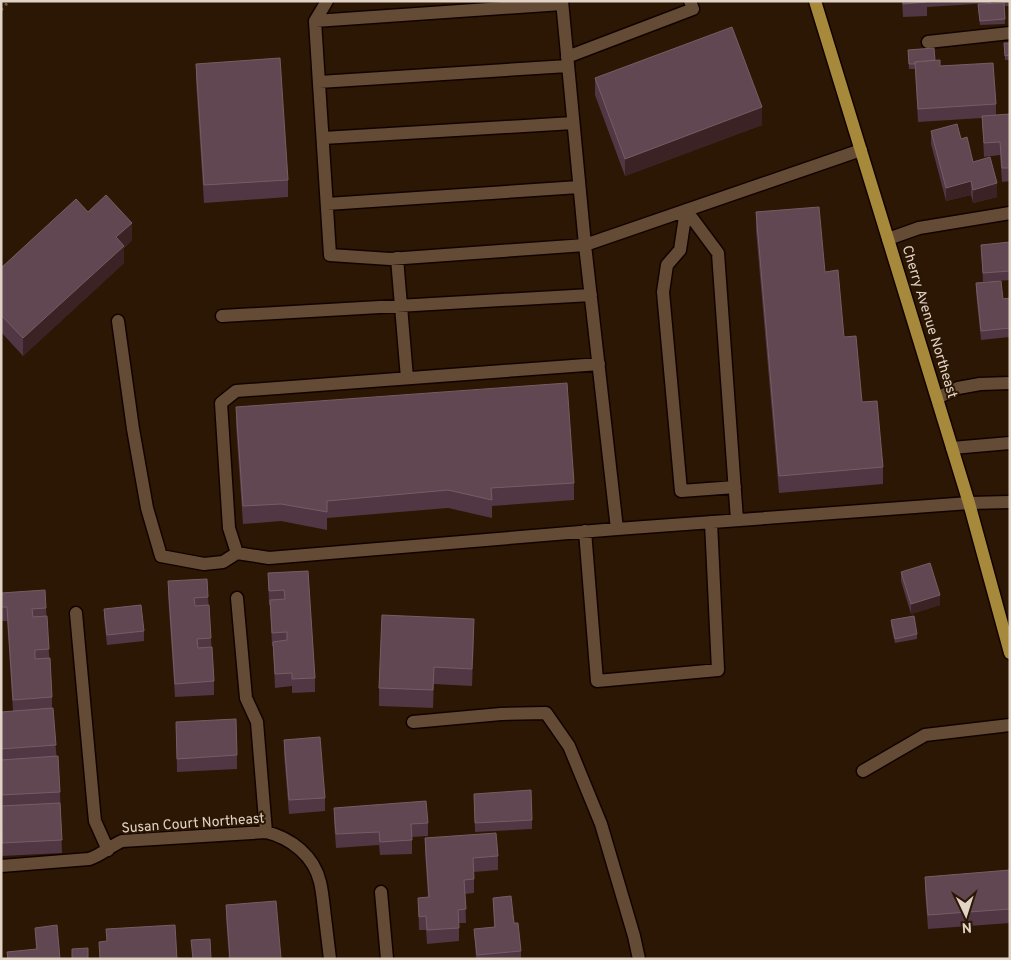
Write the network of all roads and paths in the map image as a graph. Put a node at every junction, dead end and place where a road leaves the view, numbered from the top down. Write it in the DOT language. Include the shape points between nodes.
graph roads {
  1 [pos="9,1"];
  2 [pos="327,1"];
  3 [pos="690,1"];
  4 [pos="815,1"];
  5 [pos="562,2"];
  6 [pos="1,10"];
  7 [pos="315,21"];
  8 [pos="1010,33"];
  9 [pos="928,42"];
  10 [pos="568,62"];
  11 [pos="319,82"];
  12 [pos="573,123"];
  13 [pos="323,138"];
  14 [pos="861,150"];
  15 [pos="579,188"];
  16 [pos="327,204"];
  17 [pos="686,210"];
  18 [pos="1010,214"];
  19 [pos="888,239"];
  20 [pos="584,245"];
  21 [pos="396,258"];
  22 [pos="591,295"];
  23 [pos="401,306"];
  24 [pos="222,316"];
  25 [pos="118,321"];
  26 [pos="599,364"];
  27 [pos="407,378"];
  28 [pos="1010,383"];
  29 [pos="937,398"];
  30 [pos="1010,443"];
  31 [pos="952,448"];
  32 [pos="735,487"];
  33 [pos="1010,502"];
  34 [pos="969,503"];
  35 [pos="737,520"];
  36 [pos="711,522"];
  37 [pos="617,529"];
  38 [pos="585,532"];
  39 [pos="238,553"];
  40 [pos="237,598"];
  41 [pos="76,613"];
  42 [pos="1010,654"];
  43 [pos="413,722"];
  44 [pos="1010,725"];
  45 [pos="863,771"];
  46 [pos="266,832"];
  47 [pos="108,850"];
  48 [pos="1,866"];
  49 [pos="381,892"];
  50 [pos="330,959"];
  51 [pos="387,959"];
  52 [pos="639,959"];
  1 -- 6 [label="path"];
  2 -- 7 [label="street"];
  3 -- 10 [label="street" via="693,10"];
  4 -- 14 [label="main road, Cherry Avenue Northeast"];
  5 -- 7 [label="street"];
  5 -- 10 [label="street"];
  7 -- 11 [label="street"];
  8 -- 9 [label="street"];
  10 -- 11 [label="street"];
  10 -- 12 [label="street"];
  11 -- 13 [label="street"];
  12 -- 13 [label="street"];
  12 -- 15 [label="street"];
  13 -- 16 [label="street"];
  14 -- 17 [label="street"];
  14 -- 19 [label="main road, Cherry Avenue Northeast"];
  15 -- 16 [label="street"];
  15 -- 20 [label="street"];
  16 -- 21 [label="street" via="330,254"];
  17 -- 20 [label="street"];
  17 -- 32 [label="street" via="718,253"];
  17 -- 32 [label="street" via="680,250 667,265 663,292 680,491"];
  18 -- 19 [label="street" via="919,228"];
  19 -- 29 [label="main road, Cherry Avenue Northeast"];
  20 -- 21 [label="street"];
  20 -- 22 [label="street"];
  21 -- 23 [label="street"];
  22 -- 23 [label="street"];
  22 -- 26 [label="street"];
  23 -- 24 [label="street"];
  23 -- 27 [label="street"];
  25 -- 39 [label="street" via="147,508 161,556 204,564 224,562"];
  26 -- 27 [label="street"];
  26 -- 37 [label="street"];
  27 -- 39 [label="street" via="236,391 221,403 229,528"];
  28 -- 29 [label="street" via="958,388"];
  29 -- 31 [label="main road, Cherry Avenue Northeast"];
  30 -- 31 [label="street"];
  31 -- 34 [label="main road, Cherry Avenue Northeast"];
  32 -- 35 [label="street"];
  33 -- 34 [label="street"];
  34 -- 35 [label="street"];
  34 -- 42 [label="main road, Cherry Avenue Northeast"];
  35 -- 36 [label="street"];
  36 -- 37 [label="street"];
  36 -- 38 [label="street" via="718,670 597,681"];
  37 -- 38 [label="street"];
  38 -- 39 [label="street" via="269,558"];
  40 -- 46 [label="street" via="246,698 257,722"];
  41 -- 47 [label="street" via="94,811"];
  43 -- 52 [label="street" via="546,713 569,746 601,824"];
  44 -- 45 [label="street" via="925,735"];
  46 -- 47 [label="street, Susan Court Northeast" via="122,841"];
  46 -- 50 [label="street, Susan Court Northeast" via="278,835 303,850 315,867 320,882"];
  47 -- 48 [label="street, Susan Court Northeast" via="82,860"];
  49 -- 51 [label="street"];
}
